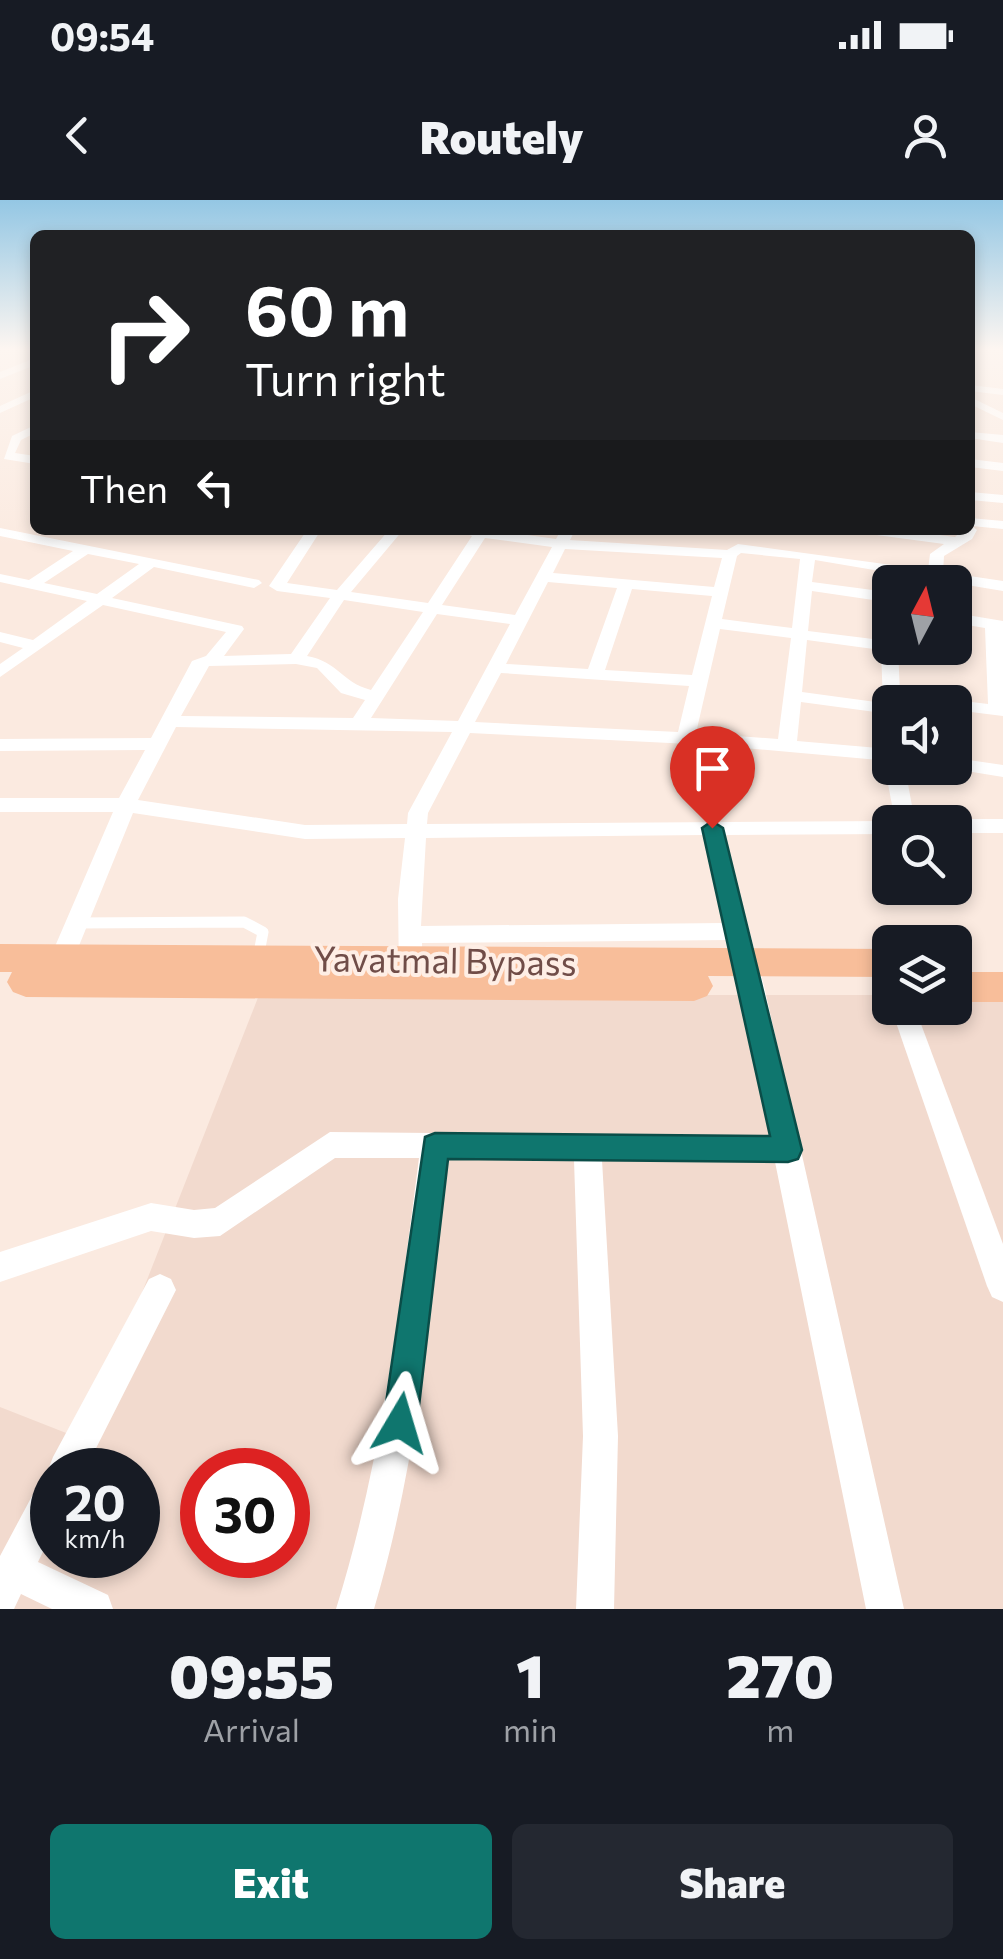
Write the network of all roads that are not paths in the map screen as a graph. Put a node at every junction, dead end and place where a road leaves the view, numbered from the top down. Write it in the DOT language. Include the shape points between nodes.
graph roads {
  1 [pos="5,420"];
  2 [pos="30,426"];
  3 [pos="30,431"];
  4 [pos="0,436"];
  5 [pos="975,436"];
  6 [pos="1003,439"];
  7 [pos="16,441"];
  8 [pos="30,445"];
  9 [pos="30,460"];
  10 [pos="975,464"];
  11 [pos="1003,466"];
  12 [pos="975,496"];
  13 [pos="1003,499"];
  14 [pos="1003,526"];
  15 [pos="975,528"];
  16 [pos="975,529"];
  17 [pos="0,532"];
  18 [pos="311,535"];
  19 [pos="392,535"];
  20 [pos="480,535"];
  21 [pos="537,535"];
  22 [pos="857,535"];
  23 [pos="908,535"];
  24 [pos="961,535"];
  25 [pos="564,537"];
  26 [pos="1003,537"];
  27 [pos="954,541"];
  28 [pos="84,550"];
  29 [pos="730,554"];
  30 [pos="808,554"];
  31 [pos="856,562"];
  32 [pos="150,564"];
  33 [pos="874,565"];
  34 [pos="936,565"];
  35 [pos="545,577"];
  36 [pos="0,578"];
  37 [pos="972,581"];
  38 [pos="254,583"];
  39 [pos="626,584"];
  40 [pos="30,585"];
  41 [pos="805,586"];
  42 [pos="1003,586"];
  43 [pos="721,592"];
  44 [pos="339,598"];
  45 [pos="97,600"];
  46 [pos="872,600"];
  47 [pos="432,608"];
  48 [pos="520,621"];
  49 [pos="972,621"];
  50 [pos="713,622"];
  51 [pos="998,625"];
  52 [pos="799,634"];
  53 [pos="0,638"];
  54 [pos="872,644"];
  55 [pos="32,645"];
  56 [pos="296,659"];
  57 [pos="212,660"];
  58 [pos="496,668"];
  59 [pos="0,672"];
  60 [pos="594,674"];
  61 [pos="699,681"];
  62 [pos="792,696"];
  63 [pos="374,697"];
  64 [pos="872,702"];
  65 [pos="972,707"];
  66 [pos="1000,710"];
  67 [pos="167,721"];
  68 [pos="360,721"];
  69 [pos="467,726"];
  70 [pos="685,740"];
  71 [pos="155,744"];
  72 [pos="787,744"];
  73 [pos="0,745"];
  74 [pos="872,753"];
  75 [pos="972,766"];
  76 [pos="1003,771"];
  77 [pos="126,804"];
  78 [pos="0,805"];
  79 [pos="972,826"];
  80 [pos="1003,826"];
  81 [pos="872,827"];
  82 [pos="712,828"];
  83 [pos="414,830"];
  84 [pos="76,923"];
  85 [pos="0,958"];
  86 [pos="62,958"];
  87 [pos="258,958"];
  88 [pos="410,959"];
  89 [pos="745,960"];
  90 [pos="872,964"];
  91 [pos="972,964"];
  92 [pos="1003,964"];
  93 [pos="0,982"];
  94 [pos="872,984"];
  95 [pos="972,987"];
  96 [pos="1003,988"];
  97 [pos="911,1025"];
  98 [pos="435,1146"];
  99 [pos="587,1148"];
  100 [pos="788,1150"];
  101 [pos="992,1227"];
  102 [pos="0,1268"];
  103 [pos="1003,1286"];
  104 [pos="160,1290"];
  105 [pos="77,1448"];
  106 [pos="30,1539"];
  107 [pos="7,1583"];
  108 [pos="94,1609"];
  109 [pos="355,1609"];
  110 [pos="596,1609"];
  111 [pos="885,1609"];
  1 -- 2 [label="street"];
  3 -- 7 [label="street"];
  4 -- 7 [label="street"];
  5 -- 6 [label="street"];
  7 -- 8 [label="street"];
  7 -- 9 [label="street" via="9,458"];
  10 -- 11 [label="street"];
  12 -- 13 [label="street"];
  14 -- 15 [label="street"];
  16 -- 26 [label="street"];
  17 -- 28 [label="street"];
  18 -- 44 [label="street" via="278,586"];
  19 -- 44 [label="street"];
  20 -- 47 [label="street"];
  21 -- 25 [label="street"];
  22 -- 31 [label="street"];
  23 -- 27 [label="street"];
  24 -- 27 [label="street"];
  25 -- 29 [label="street"];
  25 -- 35 [label="street"];
  27 -- 34 [label="street" via="937,554"];
  28 -- 32 [label="street"];
  28 -- 40 [label="street"];
  29 -- 30 [label="street" via="744,548"];
  29 -- 43 [label="street"];
  30 -- 31 [label="street"];
  30 -- 41 [label="street"];
  31 -- 33 [label="street"];
  32 -- 38 [label="street"];
  32 -- 45 [label="street"];
  35 -- 39 [label="street"];
  35 -- 48 [label="street"];
  36 -- 40 [label="street"];
  37 -- 42 [label="street"];
  39 -- 43 [label="street"];
  39 -- 60 [label="street"];
  40 -- 45 [label="street"];
  41 -- 46 [label="street"];
  41 -- 52 [label="street"];
  43 -- 50 [label="street"];
  44 -- 47 [label="street"];
  44 -- 56 [label="street"];
  45 -- 55 [label="street"];
  45 -- 57 [label="street" via="236,630"];
  47 -- 48 [label="street"];
  47 -- 63 [label="street"];
  48 -- 58 [label="street"];
  49 -- 51 [label="street"];
  50 -- 52 [label="street"];
  50 -- 61 [label="street"];
  51 -- 66 [label="street"];
  52 -- 54 [label="street"];
  52 -- 62 [label="street"];
  53 -- 55 [label="street"];
  55 -- 59 [label="street"];
  56 -- 57 [label="street"];
  56 -- 63 [label="street" via="323,664 347,689"];
  57 -- 67 [label="street" via="198,665"];
  58 -- 60 [label="street"];
  58 -- 69 [label="street"];
  60 -- 61 [label="street"];
  61 -- 70 [label="street"];
  62 -- 64 [label="street"];
  62 -- 72 [label="street"];
  63 -- 68 [label="street"];
  65 -- 66 [label="street"];
  67 -- 68 [label="street"];
  67 -- 71 [label="street"];
  68 -- 69 [label="street"];
  69 -- 70 [label="street"];
  69 -- 83 [label="street"];
  70 -- 72 [label="street"];
  71 -- 73 [label="street"];
  71 -- 77 [label="street"];
  72 -- 74 [label="street"];
  75 -- 76 [label="street"];
  77 -- 78 [label="street"];
  77 -- 83 [label="street" via="305,832"];
  77 -- 84 [label="street"];
  79 -- 80 [label="street"];
  81 -- 82 [label="street"];
  82 -- 83 [label="street"];
  82 -- 89 [label="street"];
  83 -- 88 [label="street"];
  84 -- 86 [label="street"];
  84 -- 87 [label="lane" via="244,922 263,932"];
  85 -- 86 [label="main road, Yavatmal Bypass"];
  86 -- 87 [label="main road, Yavatmal Bypass"];
  87 -- 88 [label="main road, Yavatmal Bypass"];
  88 -- 89 [label="main road, Yavatmal Bypass"];
  88 -- 89 [label="street"];
  88 -- 93 [label="main road, Yavatmal Bypass"];
  89 -- 90 [label="main road, Yavatmal Bypass"];
  89 -- 94 [label="main road, Yavatmal Bypass"];
  89 -- 100 [label="street"];
  91 -- 92 [label="main road"];
  95 -- 96 [label="main road"];
  97 -- 101 [label="street"];
  98 -- 99 [label="street"];
  98 -- 102 [label="street" via="330,1145 220,1222 151,1217"];
  98 -- 109 [label="street" via="395,1462"];
  99 -- 100 [label="street"];
  99 -- 110 [label="street" via="602,1394"];
  100 -- 111 [label="street"];
  101 -- 103 [label="street"];
  104 -- 105 [label="street"];
  106 -- 107 [label="street"];
  107 -- 108 [label="street"];
}
